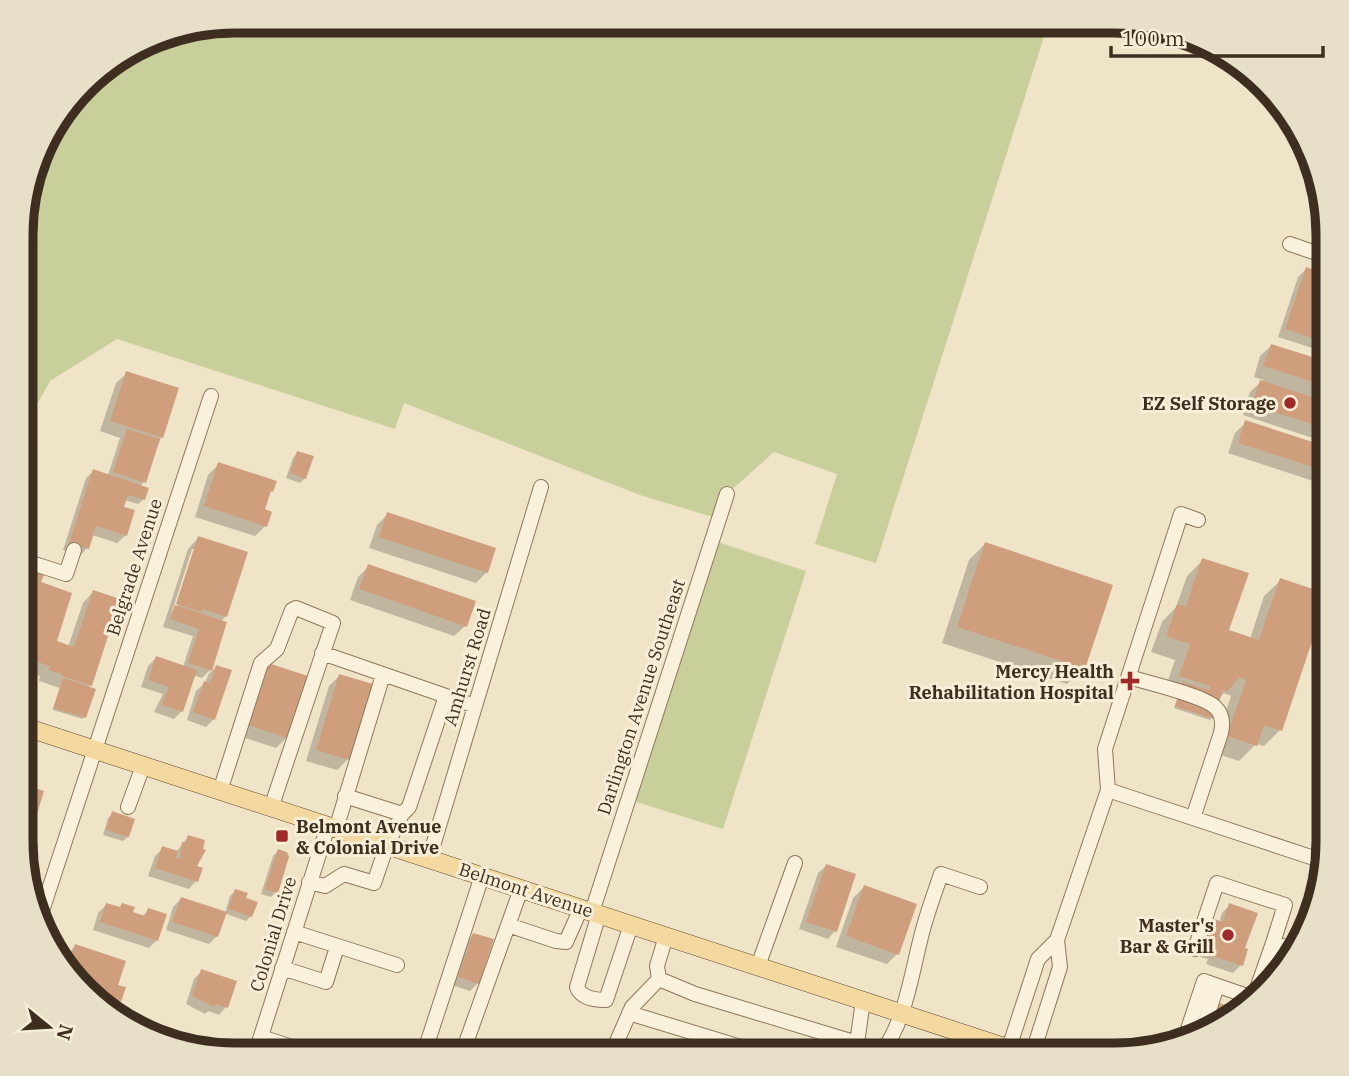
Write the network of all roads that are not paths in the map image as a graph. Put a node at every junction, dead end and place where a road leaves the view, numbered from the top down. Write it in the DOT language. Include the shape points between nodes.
graph roads {
  1 [pos="1290,244"];
  2 [pos="1316,253"];
  3 [pos="211,396"];
  4 [pos="541,487"];
  5 [pos="727,494"];
  6 [pos="1198,520"];
  7 [pos="74,550"];
  8 [pos="34,564"];
  9 [pos="322,653"];
  10 [pos="383,675"];
  11 [pos="1129,677"];
  12 [pos="446,696"];
  13 [pos="475,706"];
  14 [pos="34,730"];
  15 [pos="94,750"];
  16 [pos="143,766"];
  17 [pos="1108,790"];
  18 [pos="220,791"];
  19 [pos="345,796"];
  20 [pos="128,807"];
  21 [pos="271,808"];
  22 [pos="402,814"];
  23 [pos="1193,818"];
  24 [pos="332,827"];
  25 [pos="387,845"];
  26 [pos="1315,858"];
  27 [pos="429,859"];
  28 [pos="795,863"];
  29 [pos="482,876"];
  30 [pos="309,882"];
  31 [pos="980,887"];
  32 [pos="521,889"];
  33 [pos="44,904"];
  34 [pos="591,912"];
  35 [pos="508,925"];
  36 [pos="631,925"];
  37 [pos="293,932"];
  38 [pos="666,936"];
  39 [pos="1057,940"];
  40 [pos="1273,943"];
  41 [pos="337,947"];
  42 [pos="1285,947"];
  43 [pos="1195,949"];
  44 [pos="397,965"];
  45 [pos="758,966"];
  46 [pos="282,968"];
  47 [pos="659,979"];
  48 [pos="1260,981"];
  49 [pos="1217,986"];
  50 [pos="1245,994"];
  51 [pos="863,1001"];
  52 [pos="629,1013"];
  53 [pos="901,1013"];
  54 [pos="1206,1021"];
  55 [pos="1188,1028"];
  56 [pos="261,1037"];
  57 [pos="259,1042"];
  58 [pos="277,1042"];
  59 [pos="429,1042"];
  60 [pos="466,1042"];
  61 [pos="616,1042"];
  62 [pos="725,1043"];
  63 [pos="842,1043"];
  64 [pos="861,1043"];
  65 [pos="889,1043"];
  66 [pos="981,1043"];
  67 [pos="1000,1043"];
  68 [pos="1035,1043"];
  1 -- 2 [label="street"];
  3 -- 15 [label="street, Belgrade Avenue"];
  4 -- 13 [label="street, Amhurst Road"];
  5 -- 34 [label="street, Darlington Avenue Southeast"];
  6 -- 11 [label="street" via="1181,514"];
  7 -- 8 [label="street" via="66,574"];
  9 -- 10 [label="street"];
  9 -- 18 [label="street" via="332,623 292,610 277,649 261,663"];
  9 -- 21 [label="street"];
  10 -- 12 [label="street"];
  10 -- 19 [label="street, Colonial Drive"];
  11 -- 17 [label="street" via="1105,749"];
  11 -- 23 [label="street" via="1201,700 1219,712 1221,733"];
  12 -- 13 [label="street"];
  12 -- 22 [label="street" via="409,807"];
  13 -- 27 [label="street, Amhurst Road"];
  14 -- 15 [label="main road, Belmont Avenue"];
  15 -- 16 [label="main road, Belmont Avenue"];
  15 -- 33 [label="street, Belgrade Avenue"];
  16 -- 18 [label="main road, Belmont Avenue"];
  16 -- 20 [label="street"];
  17 -- 23 [label="street"];
  17 -- 39 [label="street"];
  18 -- 21 [label="main road, Belmont Avenue"];
  19 -- 22 [label="street"];
  19 -- 24 [label="street, Colonial Drive"];
  21 -- 24 [label="main road, Belmont Avenue"];
  22 -- 25 [label="street"];
  23 -- 26 [label="street"];
  24 -- 25 [label="main road, Belmont Avenue"];
  24 -- 30 [label="street, Colonial Drive"];
  25 -- 27 [label="main road, Belmont Avenue"];
  25 -- 30 [label="street" via="374,883 344,874 325,886"];
  27 -- 29 [label="main road, Belmont Avenue"];
  28 -- 45 [label="street"];
  29 -- 32 [label="main road, Belmont Avenue"];
  29 -- 59 [label="street"];
  30 -- 37 [label="street, Colonial Drive"];
  31 -- 53 [label="street" via="941,874"];
  32 -- 34 [label="main road, Belmont Avenue"];
  32 -- 35 [label="street"];
  34 -- 35 [label="street" via="566,942"];
  34 -- 36 [label="main road, Belmont Avenue"];
  34 -- 36 [label="street" via="577,987 585,996 606,1000"];
  35 -- 60 [label="street"];
  36 -- 38 [label="main road, Belmont Avenue"];
  37 -- 41 [label="street"];
  37 -- 46 [label="street, Colonial Drive"];
  38 -- 45 [label="main road, Belmont Avenue"];
  38 -- 47 [label="street" via="657,966"];
  39 -- 67 [label="street" via="1038,959"];
  39 -- 68 [label="street" via="1060,967"];
  40 -- 42 [label="street"];
  40 -- 43 [label="street" via="1285,905 1217,883"];
  40 -- 48 [label="street"];
  41 -- 44 [label="street"];
  41 -- 46 [label="street" via="326,982"];
  45 -- 51 [label="main road, Belmont Avenue"];
  46 -- 56 [label="street, Colonial Drive"];
  47 -- 52 [label="street"];
  47 -- 63 [label="street"];
  49 -- 50 [label="street"];
  49 -- 54 [label="street"];
  49 -- 55 [label="street" via="1204,981"];
  51 -- 53 [label="main road, Belmont Avenue"];
  51 -- 64 [label="street"];
  52 -- 61 [label="street"];
  52 -- 62 [label="street"];
  53 -- 65 [label="street"];
  53 -- 66 [label="main road, Belmont Avenue"];
  56 -- 57 [label="street, Colonial Drive"];
  56 -- 58 [label="street"];
}
